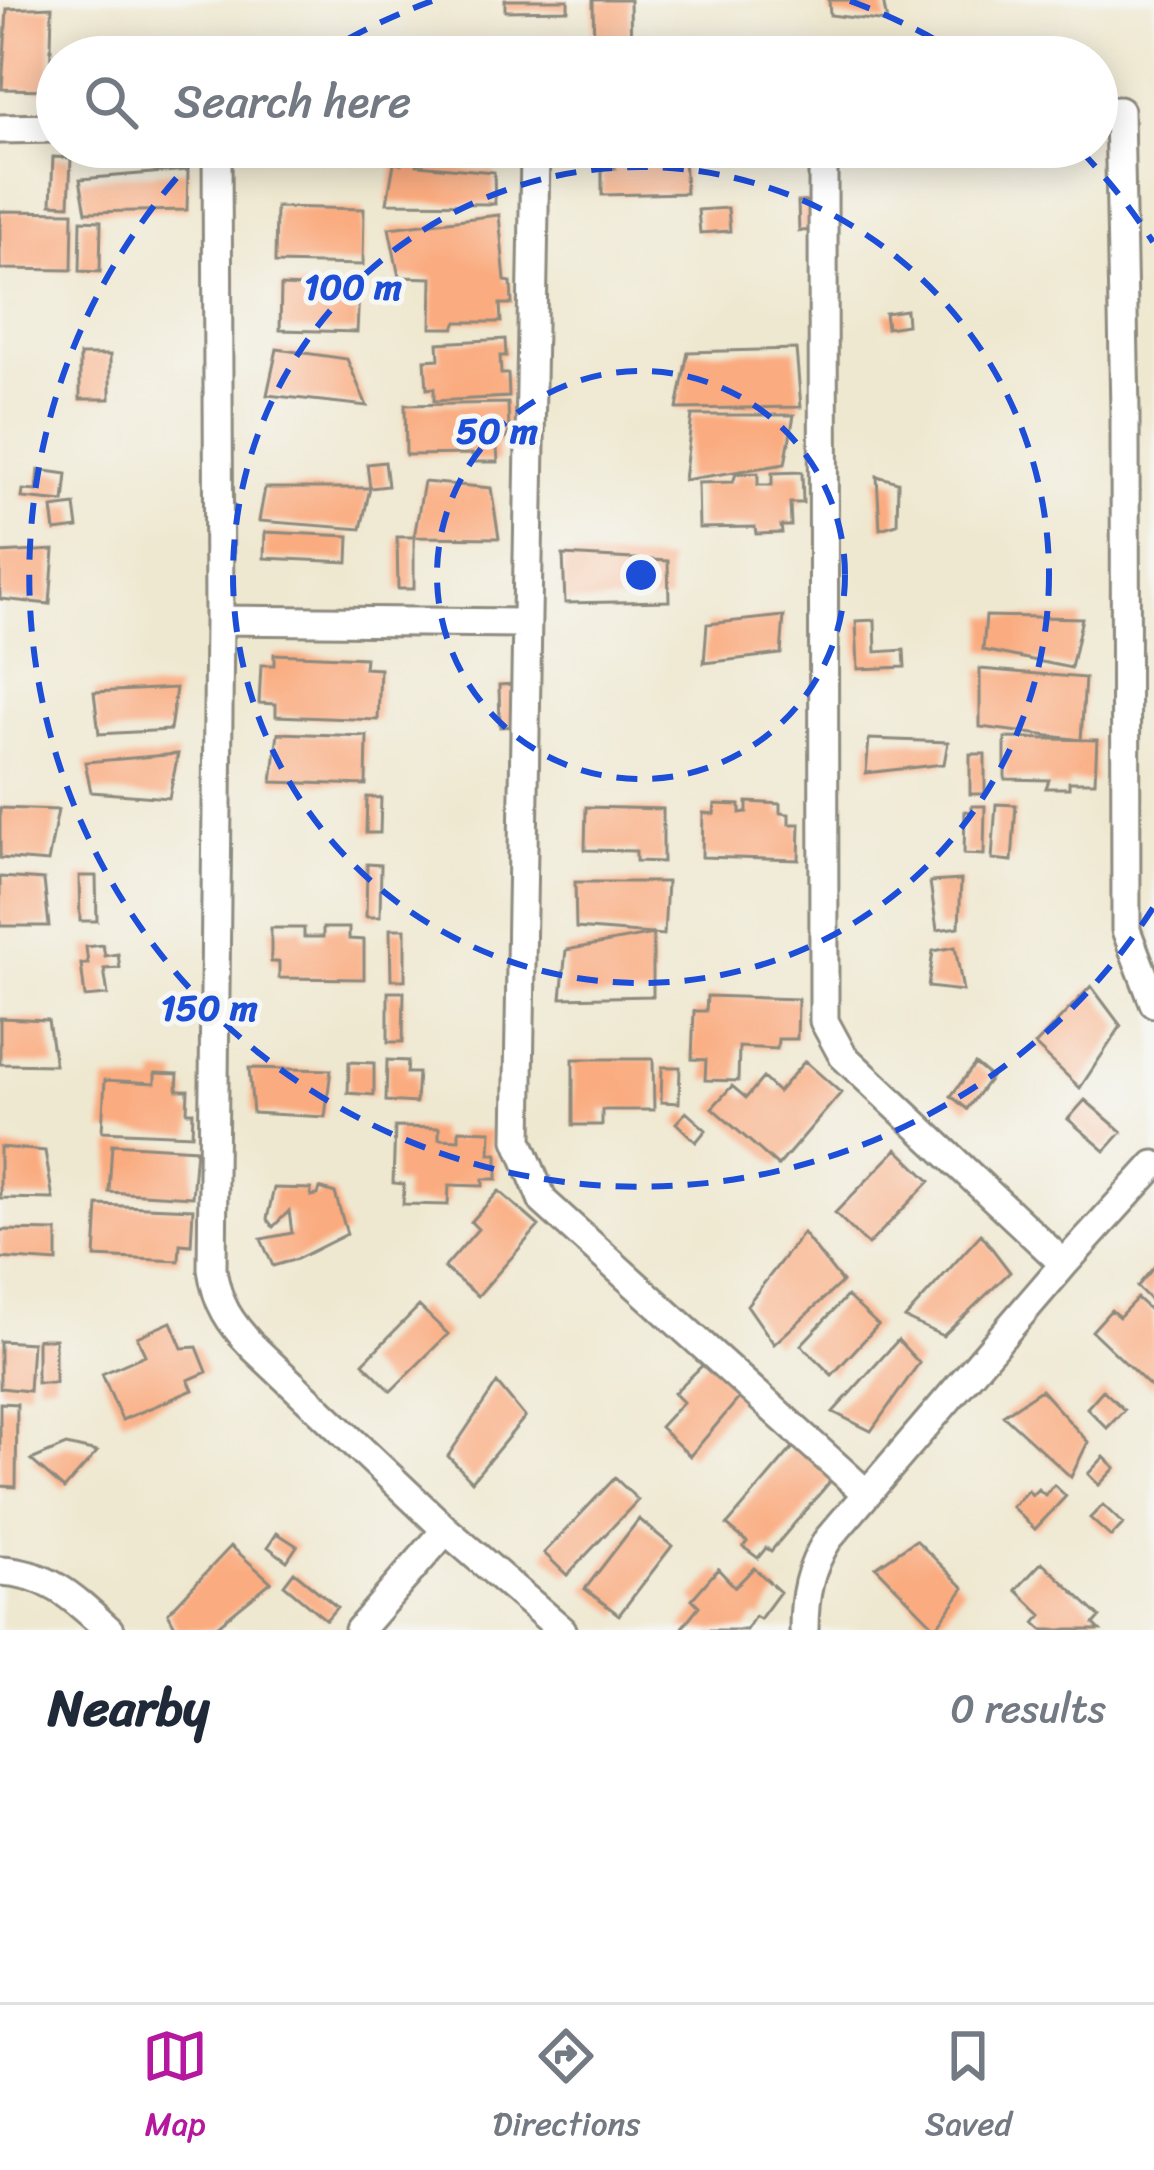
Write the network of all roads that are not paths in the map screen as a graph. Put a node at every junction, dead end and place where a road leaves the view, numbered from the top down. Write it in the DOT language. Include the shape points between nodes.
graph roads {
  1 [pos="1118,111"];
  2 [pos="36,128"];
  3 [pos="0,129"];
  4 [pos="217,168"];
  5 [pos="535,168"];
  6 [pos="823,168"];
  7 [pos="219,620"];
  8 [pos="525,623"];
  9 [pos="1154,1003"];
  10 [pos="1154,1165"];
  11 [pos="1064,1264"];
  12 [pos="867,1494"];
  13 [pos="446,1530"];
  14 [pos="0,1571"];
  15 [pos="109,1630"];
  16 [pos="359,1630"];
  17 [pos="562,1630"];
  18 [pos="804,1630"];
  1 -- 9 [label="street" via="1126,931"];
  2 -- 3 [label="street"];
  4 -- 7 [label="street"];
  5 -- 8 [label="street"];
  6 -- 11 [label="street" via="824,1021 843,1056"];
  7 -- 8 [label="street"];
  7 -- 13 [label="street" via="215,1292 233,1327"];
  8 -- 12 [label="street" via="518,1141 543,1201"];
  10 -- 11 [label="street"];
  11 -- 12 [label="street"];
  12 -- 18 [label="street" via="816,1557"];
  13 -- 16 [label="street"];
  13 -- 17 [label="street"];
  14 -- 15 [label="street" via="50,1580"];
}
